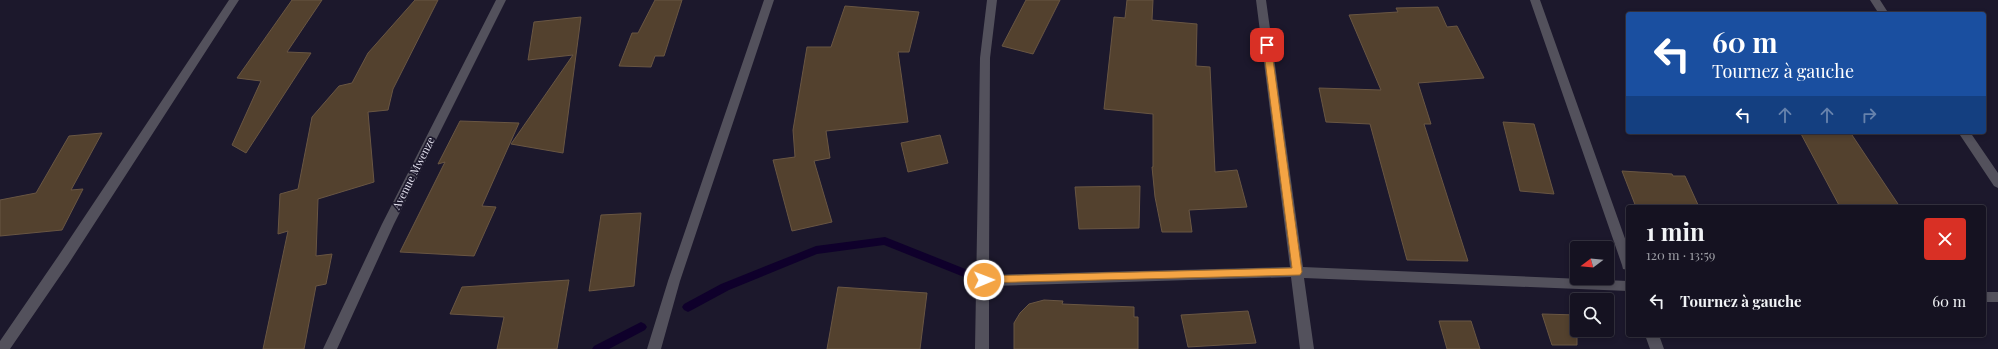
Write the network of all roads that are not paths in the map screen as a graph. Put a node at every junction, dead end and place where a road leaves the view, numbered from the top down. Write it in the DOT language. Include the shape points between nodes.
graph roads {
  1 [pos="234,0"];
  2 [pos="501,0"];
  3 [pos="769,0"];
  4 [pos="992,0"];
  5 [pos="1261,0"];
  6 [pos="1535,0"];
  7 [pos="1875,0"];
  8 [pos="1883,12"];
  9 [pos="1965,134"];
  10 [pos="1998,183"];
  11 [pos="1626,259"];
  12 [pos="1297,272"];
  13 [pos="984,280"];
  14 [pos="1626,286"];
  15 [pos="1986,297"];
  16 [pos="1998,297"];
  17 [pos="1653,337"];
  18 [pos="2,349"];
  19 [pos="330,349"];
  20 [pos="654,349"];
  21 [pos="982,349"];
  22 [pos="1307,349"];
  23 [pos="1657,349"];
  1 -- 18 [label="street"];
  2 -- 19 [label="street, Avenue Mwenze" via="388,224"];
  3 -- 20 [label="street" via="674,281"];
  4 -- 13 [label="street" via="985,58"];
  5 -- 12 [label="street"];
  6 -- 11 [label="street"];
  7 -- 8 [label="street"];
  9 -- 10 [label="street"];
  12 -- 13 [label="street"];
  12 -- 14 [label="street"];
  12 -- 22 [label="street"];
  13 -- 21 [label="street"];
  15 -- 16 [label="street"];
  17 -- 23 [label="street"];
}
